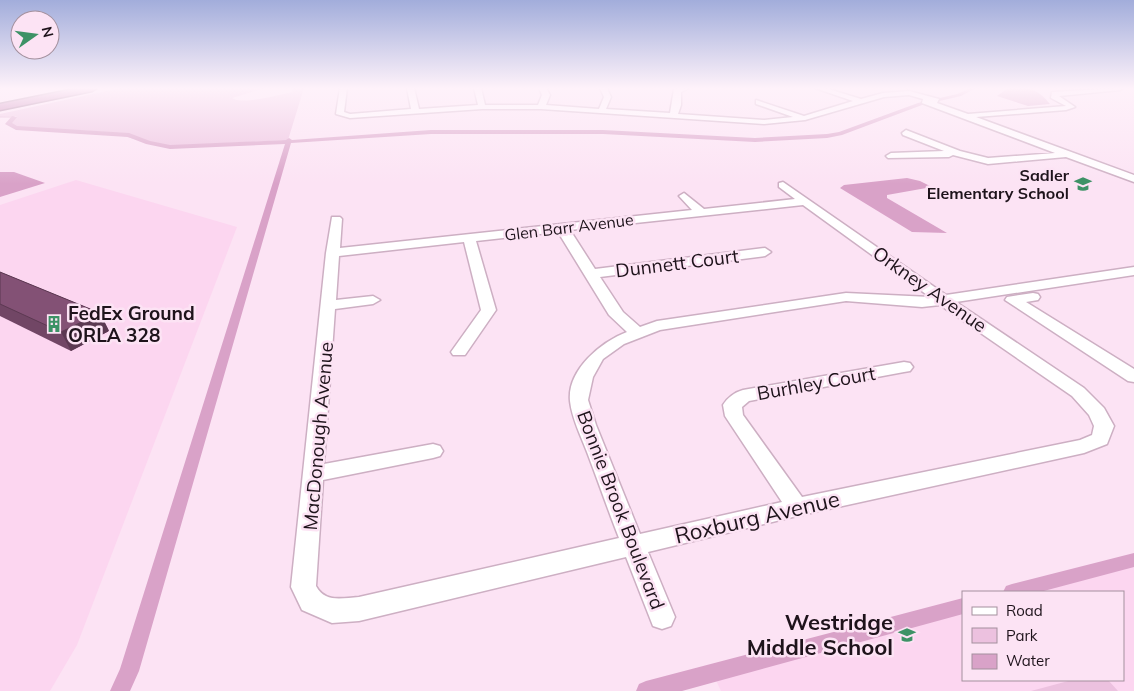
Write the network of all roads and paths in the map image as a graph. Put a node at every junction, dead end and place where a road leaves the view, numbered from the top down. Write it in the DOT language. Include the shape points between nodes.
graph roads {
  1 [pos="724,120"];
  2 [pos="771,120"];
  3 [pos="980,120"];
  4 [pos="986,120"];
  5 [pos="906,133"];
  6 [pos="1017,135"];
  7 [pos="1059,147"];
  8 [pos="957,153"];
  9 [pos="1068,154"];
  10 [pos="891,156"];
  11 [pos="1134,176"];
  12 [pos="783,185"];
  13 [pos="684,196"];
  14 [pos="805,200"];
  15 [pos="702,212"];
  16 [pos="336,219"];
  17 [pos="562,228"];
  18 [pos="469,238"];
  19 [pos="765,252"];
  20 [pos="332,253"];
  21 [pos="1134,271"];
  22 [pos="590,274"];
  23 [pos="1134,282"];
  24 [pos="373,300"];
  25 [pos="943,300"];
  26 [pos="329,305"];
  27 [pos="636,332"];
  28 [pos="459,352"];
  29 [pos="904,366"];
  30 [pos="1134,377"];
  31 [pos="1078,392"];
  32 [pos="433,451"];
  33 [pos="315,474"];
  34 [pos="797,507"];
  35 [pos="636,545"];
  36 [pos="358,609"];
  37 [pos="662,617"];
  1 -- 2 [label="street"];
  3 -- 6 [label="street"];
  4 -- 7 [label="street"];
  5 -- 8 [label="street"];
  6 -- 7 [label="street"];
  6 -- 9 [label="street"];
  7 -- 11 [label="street"];
  8 -- 9 [label="street" via="999,161"];
  8 -- 10 [label="street"];
  9 -- 11 [label="street"];
  12 -- 14 [label="street, Orkney Avenue"];
  13 -- 15 [label="street"];
  14 -- 15 [label="street, Glen Barr Avenue"];
  14 -- 25 [label="street, Orkney Avenue"];
  15 -- 17 [label="street, Glen Barr Avenue"];
  16 -- 20 [label="street, MacDonough Avenue"];
  17 -- 18 [label="street, Glen Barr Avenue"];
  17 -- 22 [label="street"];
  18 -- 20 [label="street, Glen Barr Avenue"];
  18 -- 28 [label="street" via="489,310"];
  19 -- 22 [label="street, Dunnett Court"];
  20 -- 26 [label="street, MacDonough Avenue"];
  21 -- 25 [label="street, Bonnie Brook Boulevard"];
  22 -- 27 [label="street" via="617,315"];
  23 -- 30 [label="street" via="1012,300"];
  24 -- 26 [label="street"];
  25 -- 27 [label="street, Bonnie Brook Boulevard" via="922,303 846,298 825,300"];
  25 -- 31 [label="street, Orkney Avenue"];
  26 -- 33 [label="street, MacDonough Avenue"];
  27 -- 35 [label="street, Bonnie Brook Boulevard" via="597,356 584,377 579,400 586,425"];
  29 -- 34 [label="street, Burhley Court" via="743,396 732,405 734,416"];
  31 -- 34 [label="street, Roxburg Avenue" via="1097,412 1104,426 1100,439 1084,446"];
  32 -- 33 [label="street"];
  33 -- 36 [label="street, MacDonough Avenue" via="303,587 310,602 332,611"];
  34 -- 35 [label="street, Roxburg Avenue"];
  35 -- 36 [label="street, Roxburg Avenue"];
  35 -- 37 [label="street, Bonnie Brook Boulevard"];
}
